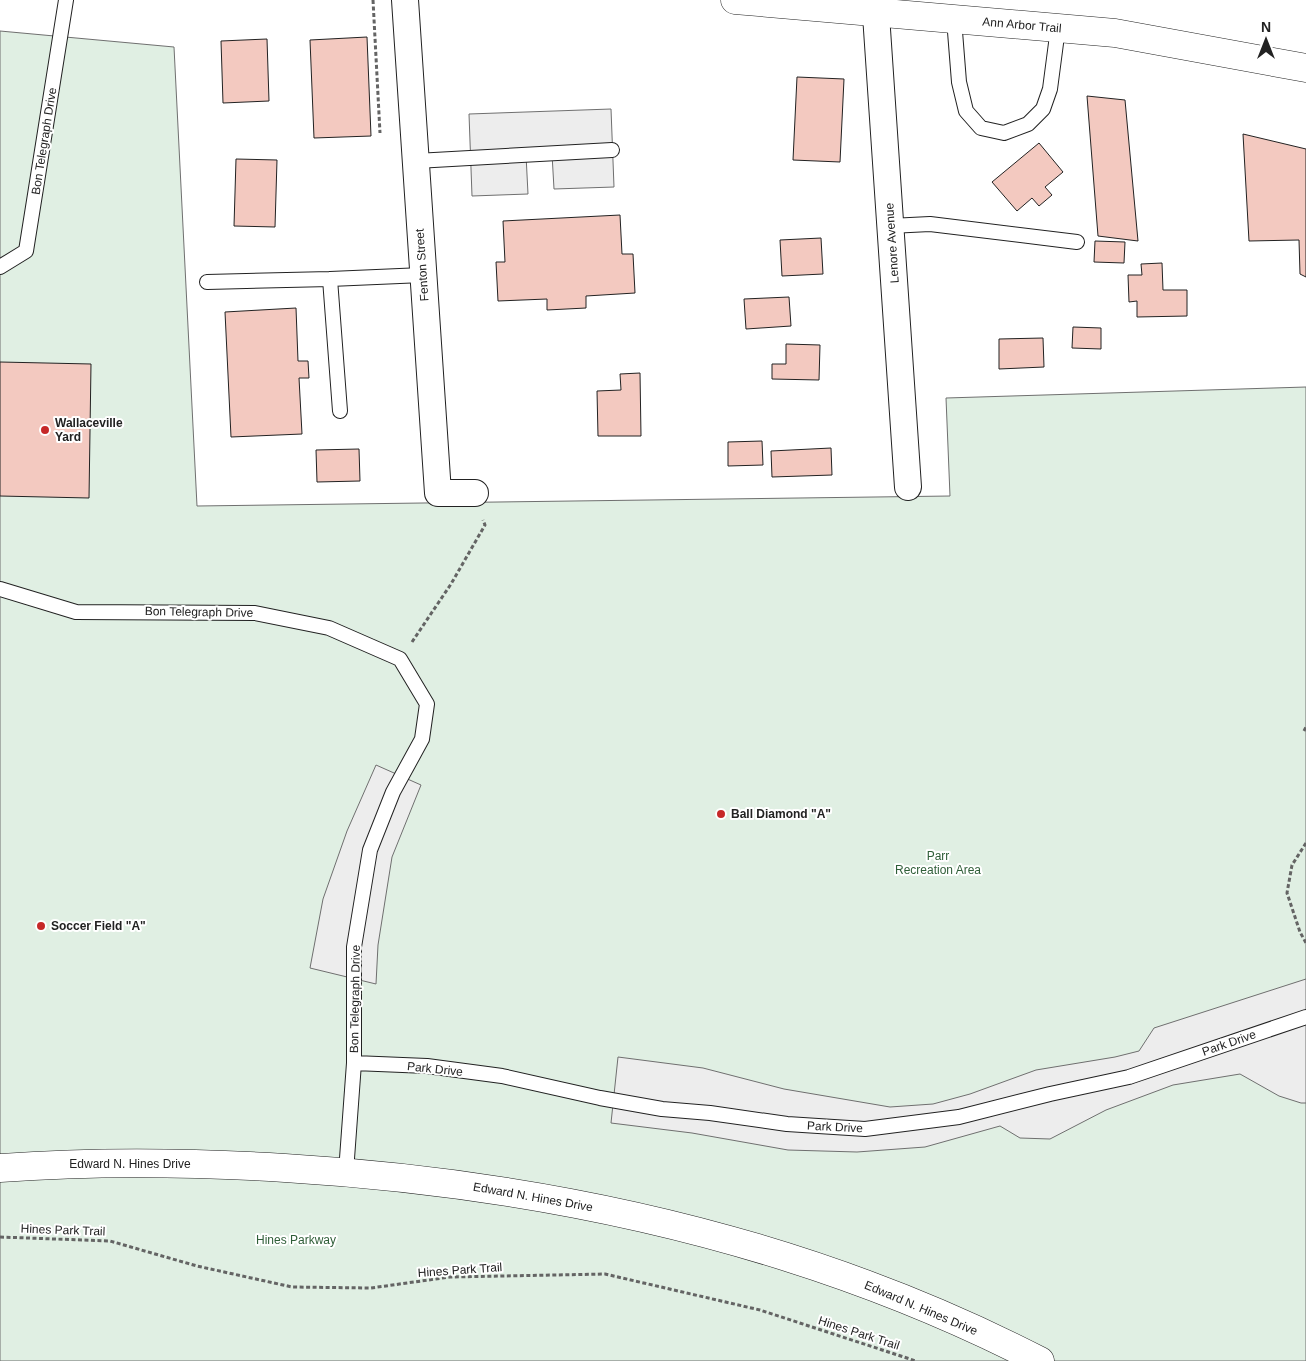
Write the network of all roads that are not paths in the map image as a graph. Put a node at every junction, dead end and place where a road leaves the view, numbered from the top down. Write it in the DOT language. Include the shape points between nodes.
graph roads {
  1 [pos="66,0"];
  2 [pos="405,0"];
  3 [pos="735,0"];
  4 [pos="875,6"];
  5 [pos="954,19"];
  6 [pos="1058,28"];
  7 [pos="1306,68"];
  8 [pos="612,150"];
  9 [pos="416,161"];
  10 [pos="890,226"];
  11 [pos="1077,242"];
  12 [pos="0,267"];
  13 [pos="423,275"];
  14 [pos="330,279"];
  15 [pos="207,282"];
  16 [pos="340,411"];
  17 [pos="908,487"];
  18 [pos="475,493"];
  19 [pos="0,589"];
  20 [pos="1306,1017"];
  21 [pos="354,1063"];
  22 [pos="0,1168"];
  23 [pos="346,1172"];
  24 [pos="1040,1361"];
  1 -- 12 [label="lane, Bon Telegraph Drive" via="26,251"];
  2 -- 9 [label="street, Fenton Street"];
  3 -- 4 [label="street, Ann Arbor Trail"];
  4 -- 5 [label="street, Ann Arbor Trail"];
  4 -- 10 [label="street, Lenore Avenue"];
  5 -- 6 [label="street, Ann Arbor Trail"];
  5 -- 6 [label="lane" via="959,82 966,111 981,128 1004,133 1028,124 1042,109 1050,89"];
  6 -- 7 [label="street, Ann Arbor Trail" via="1116,33"];
  8 -- 9 [label="lane"];
  9 -- 13 [label="street, Fenton Street"];
  10 -- 11 [label="lane" via="930,224"];
  10 -- 17 [label="street, Lenore Avenue"];
  13 -- 14 [label="lane"];
  13 -- 18 [label="street, Fenton Street" via="438,493"];
  14 -- 15 [label="lane"];
  14 -- 16 [label="lane"];
  19 -- 21 [label="lane, Bon Telegraph Drive" via="76,612 255,613 329,628 400,659 427,704 422,739 394,792 370,850 354,947"];
  20 -- 21 [label="lane, Park Drive" via="1129,1077 959,1117 865,1130 662,1109 502,1076"];
  21 -- 23 [label="lane, Bon Telegraph Drive"];
  22 -- 23 [label="street, Edward N. Hines Drive" via="226,1164"];
  23 -- 24 [label="street, Edward N. Hines Drive" via="473,1186 614,1211 713,1234 829,1270 919,1305"];
}
